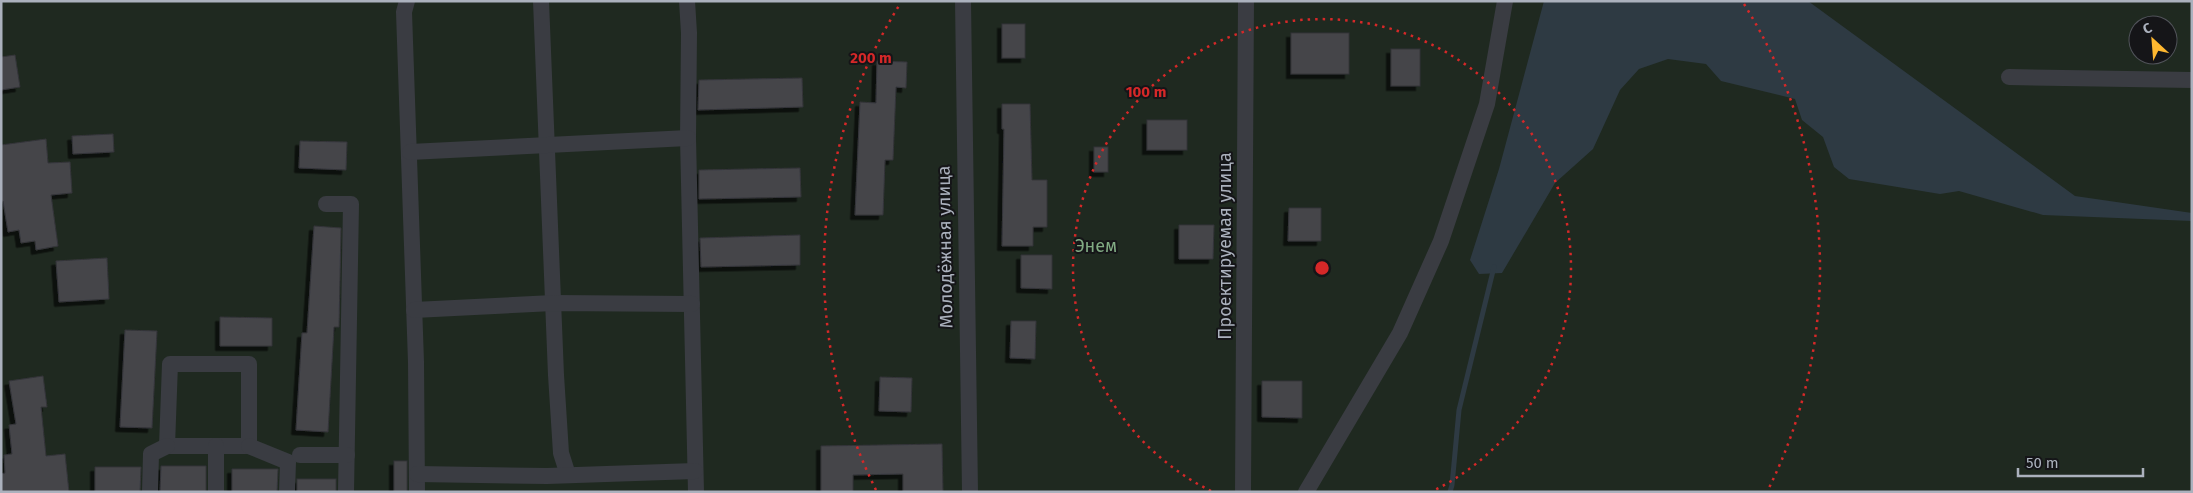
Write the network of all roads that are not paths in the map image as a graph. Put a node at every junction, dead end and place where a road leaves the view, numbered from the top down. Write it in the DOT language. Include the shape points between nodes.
graph roads {
  1 [pos="407,1"];
  2 [pos="541,1"];
  3 [pos="687,1"];
  4 [pos="963,1"];
  5 [pos="1246,1"];
  6 [pos="1506,1"];
  7 [pos="2009,77"];
  8 [pos="2192,80"];
  9 [pos="688,138"];
  10 [pos="547,147"];
  11 [pos="410,152"];
  12 [pos="326,204"];
  13 [pos="553,303"];
  14 [pos="692,304"];
  15 [pos="414,310"];
  16 [pos="166,446"];
  17 [pos="216,446"];
  18 [pos="249,446"];
  19 [pos="300,455"];
  20 [pos="347,456"];
  21 [pos="695,471"];
  22 [pos="417,474"];
  23 [pos="568,475"];
  24 [pos="150,492"];
  25 [pos="216,492"];
  26 [pos="287,492"];
  27 [pos="346,492"];
  28 [pos="418,492"];
  29 [pos="696,492"];
  30 [pos="970,492"];
  31 [pos="1243,492"];
  32 [pos="1306,492"];
  1 -- 11 [label="street" via="404,12"];
  2 -- 10 [label="street"];
  3 -- 9 [label="street"];
  4 -- 30 [label="street, Молодёжная улица"];
  5 -- 31 [label="street, Проектируемая улица"];
  6 -- 32 [label="street" via="1487,104 1441,241 1400,333"];
  7 -- 8 [label="street"];
  9 -- 10 [label="street"];
  9 -- 14 [label="street"];
  10 -- 11 [label="street"];
  10 -- 13 [label="street"];
  11 -- 15 [label="street"];
  12 -- 20 [label="street" via="351,204"];
  13 -- 14 [label="street"];
  13 -- 15 [label="street"];
  13 -- 23 [label="street" via="562,453"];
  14 -- 21 [label="street"];
  15 -- 22 [label="street"];
  16 -- 17 [label="street"];
  16 -- 18 [label="street" via="170,364 249,364"];
  16 -- 24 [label="street" via="151,454"];
  17 -- 18 [label="street"];
  17 -- 25 [label="street"];
  18 -- 26 [label="street" via="288,462"];
  19 -- 20 [label="street"];
  20 -- 27 [label="street"];
  21 -- 23 [label="street"];
  21 -- 29 [label="street"];
  22 -- 23 [label="street"];
  22 -- 28 [label="street"];
}
